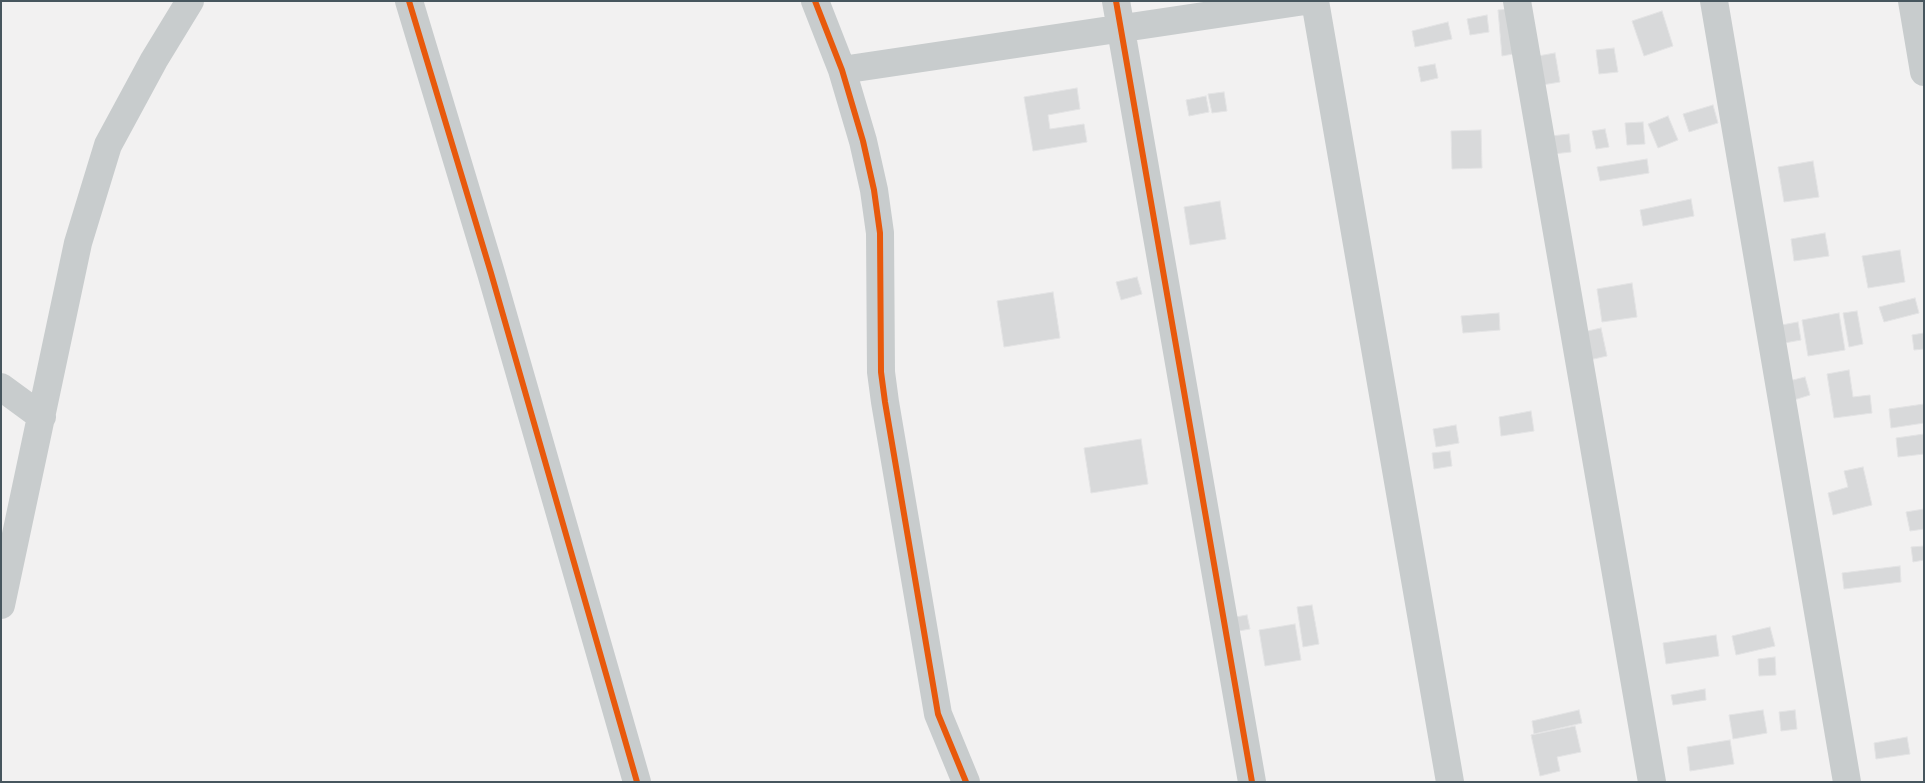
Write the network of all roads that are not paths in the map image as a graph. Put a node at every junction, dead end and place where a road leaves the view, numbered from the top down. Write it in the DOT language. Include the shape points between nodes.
graph roads {
  1 [pos="190,1"];
  2 [pos="409,1"];
  3 [pos="815,1"];
  4 [pos="1116,1"];
  5 [pos="1305,1"];
  6 [pos="1315,1"];
  7 [pos="1517,1"];
  8 [pos="1714,1"];
  9 [pos="1912,1"];
  10 [pos="1120,28"];
  11 [pos="842,70"];
  12 [pos="1924,72"];
  13 [pos="1,387"];
  14 [pos="42,417"];
  15 [pos="1,605"];
  16 [pos="637,782"];
  17 [pos="966,782"];
  18 [pos="1252,782"];
  19 [pos="1450,782"];
  20 [pos="1652,782"];
  21 [pos="1848,782"];
  1 -- 14 [label="street" via="108,145 78,243"];
  2 -- 16 [label="street"];
  3 -- 11 [label="street"];
  4 -- 10 [label="street"];
  5 -- 10 [label="street"];
  6 -- 19 [label="street"];
  7 -- 20 [label="street"];
  8 -- 21 [label="street"];
  9 -- 12 [label="street"];
  10 -- 11 [label="street"];
  10 -- 18 [label="street"];
  11 -- 17 [label="street" via="874,190 880,233 881,372 936,704"];
  13 -- 14 [label="street"];
  14 -- 15 [label="street"];
}
